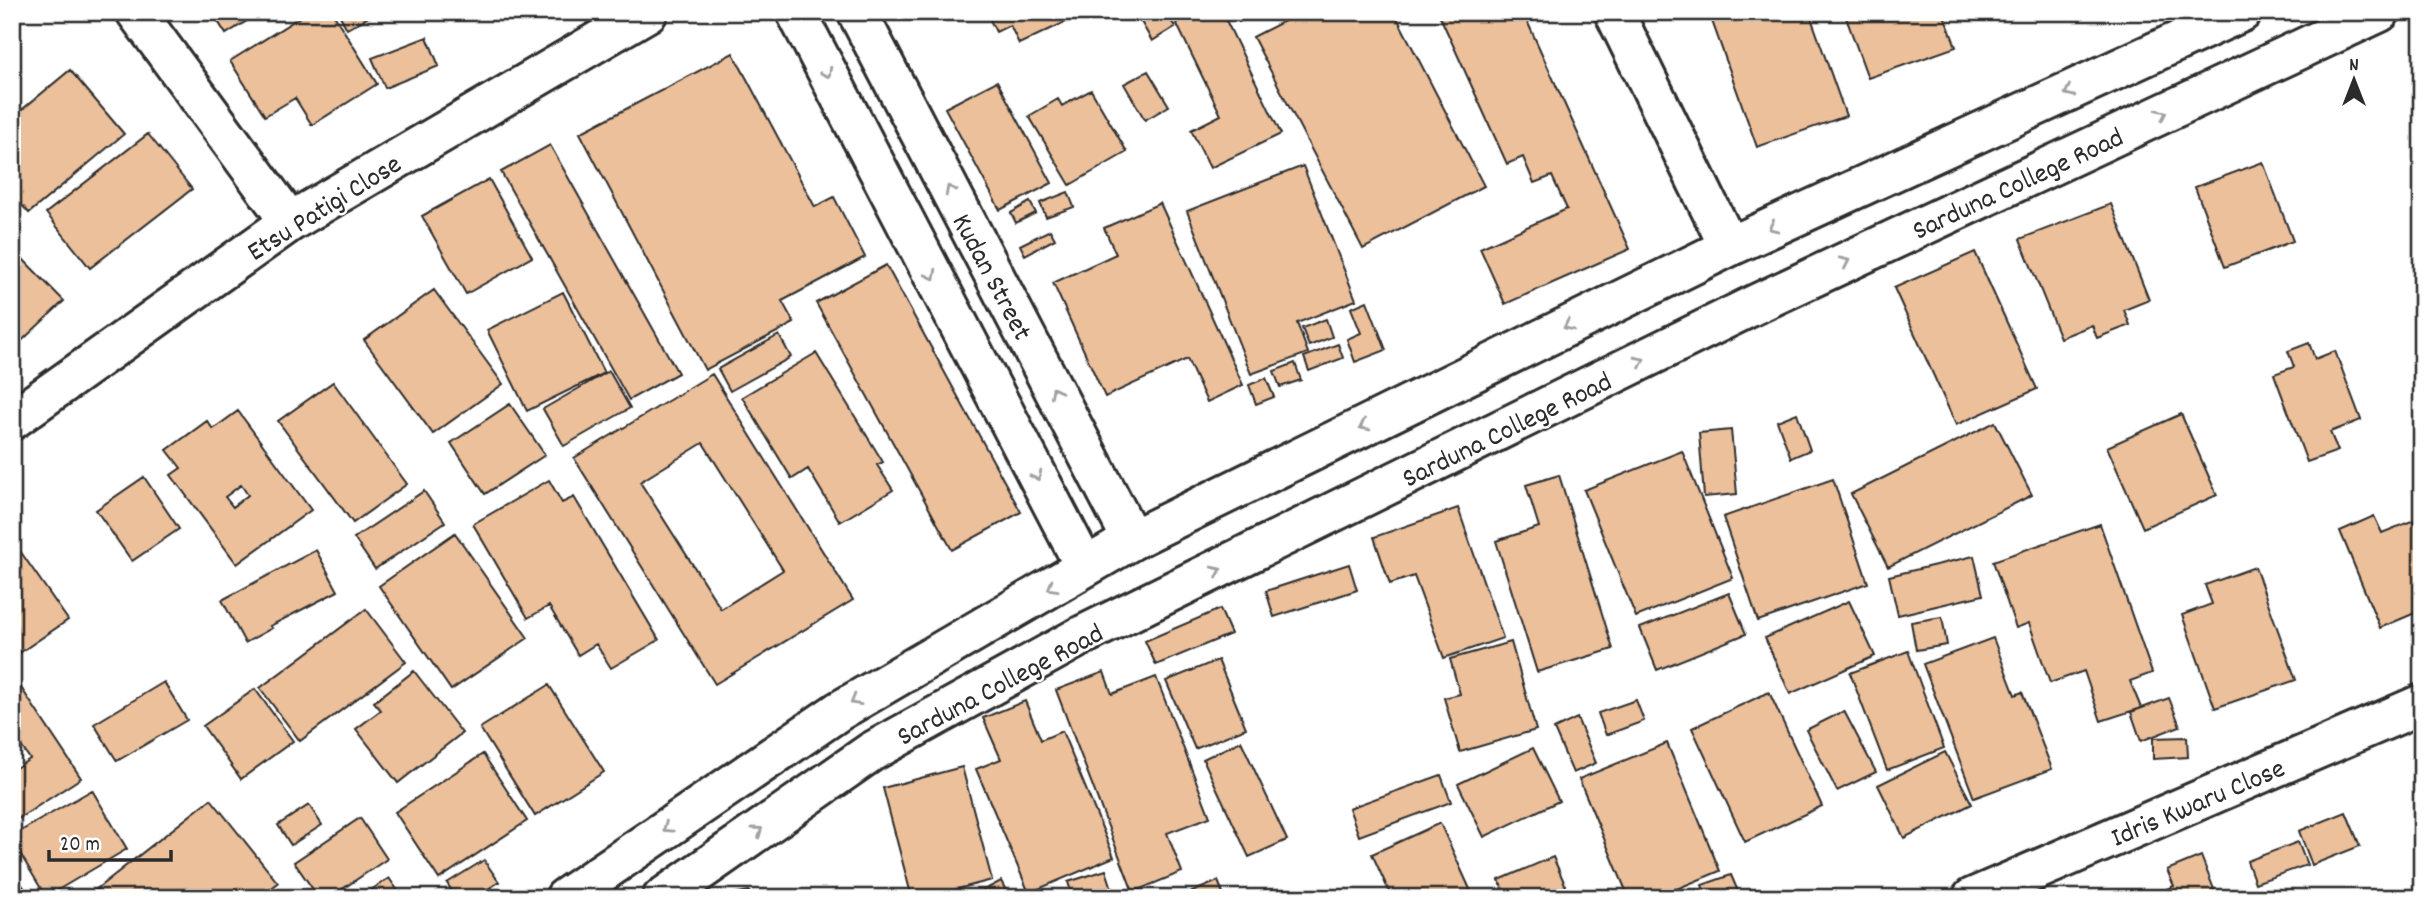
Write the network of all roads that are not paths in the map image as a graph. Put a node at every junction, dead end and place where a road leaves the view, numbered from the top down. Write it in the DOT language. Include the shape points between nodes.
graph roads {
  1 [pos="136,12"];
  2 [pos="648,12"];
  3 [pos="796,12"];
  4 [pos="857,12"];
  5 [pos="1614,12"];
  6 [pos="2242,12"];
  7 [pos="2380,12"];
  8 [pos="290,222"];
  9 [pos="1729,247"];
  10 [pos="12,420"];
  11 [pos="1132,540"];
  12 [pos="1085,568"];
  13 [pos="2422,704"];
  14 [pos="565,898"];
  15 [pos="662,898"];
  16 [pos="1972,898"];
  1 -- 8 [label="street"];
  2 -- 8 [label="street, Etsu Patigi Close"];
  3 -- 12 [label="street, one-way"];
  11 -- 4 [label="street, Kudan Street, one-way"];
  5 -- 9 [label="street"];
  6 -- 9 [label="street, Sarduna College Road, one-way"];
  15 -- 7 [label="street, Sarduna College Road, one-way" via="871,752 1081,636 1758,303"];
  8 -- 10 [label="street, Etsu Patigi Close"];
  9 -- 11 [label="street, Sarduna College Road, one-way"];
  11 -- 12 [label="street, Sarduna College Road"];
  12 -- 14 [label="street, Sarduna College Road, one-way" via="839,711"];
  13 -- 16 [label="street, Idris Kwaru Close"];
}
